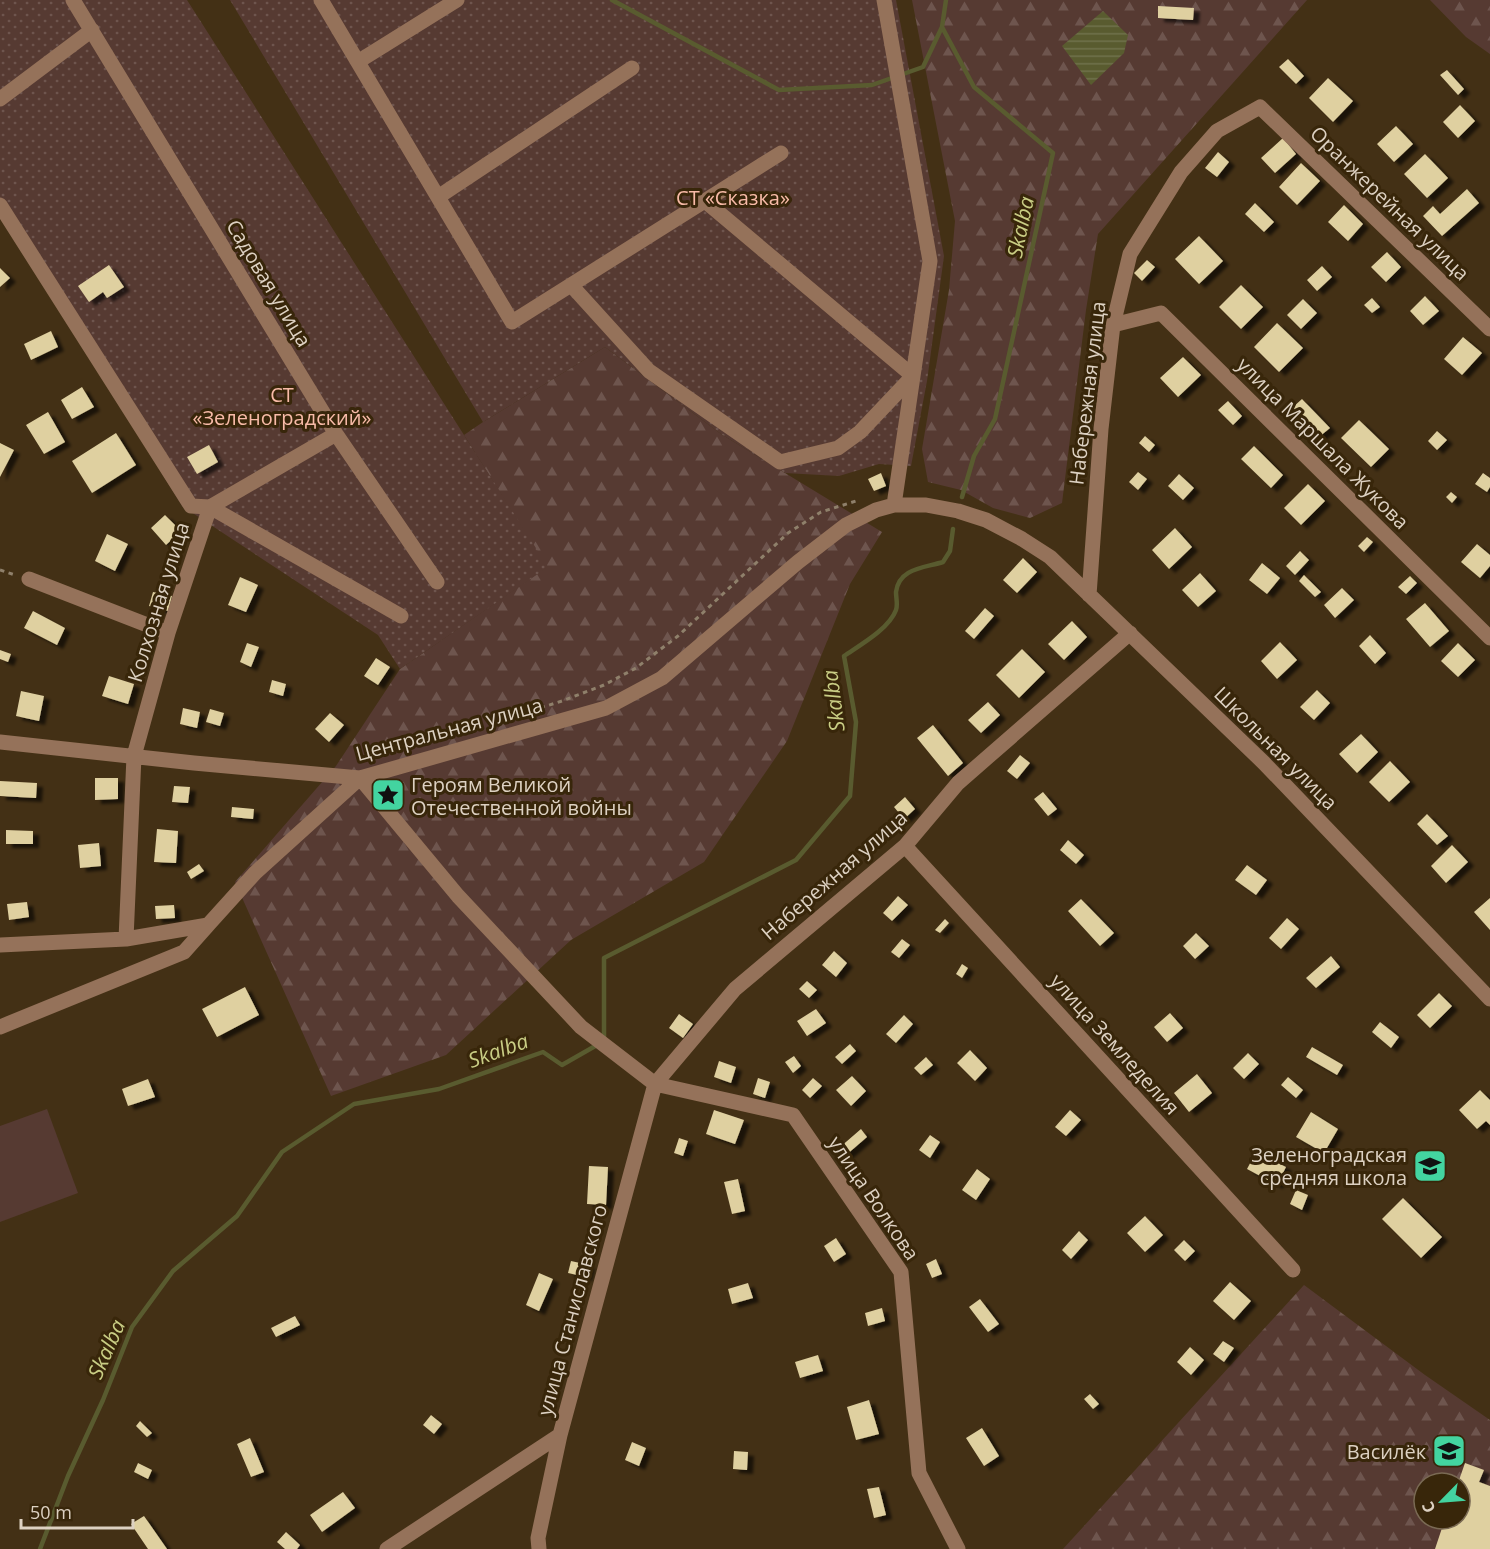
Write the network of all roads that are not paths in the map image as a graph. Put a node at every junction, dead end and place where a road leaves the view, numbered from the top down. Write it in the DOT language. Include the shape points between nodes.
graph roads {
  1 [pos="73,0"];
  2 [pos="321,0"];
  3 [pos="457,0"];
  4 [pos="884,0"];
  5 [pos="92,30"];
  6 [pos="359,62"];
  7 [pos="632,68"];
  8 [pos="0,99"];
  9 [pos="1260,108"];
  10 [pos="781,153"];
  11 [pos="438,196"];
  12 [pos="705,201"];
  13 [pos="0,205"];
  14 [pos="571,285"];
  15 [pos="1113,325"];
  16 [pos="1490,329"];
  17 [pos="913,376"];
  18 [pos="336,434"];
  19 [pos="894,505"];
  20 [pos="210,507"];
  21 [pos="29,579"];
  22 [pos="437,582"];
  23 [pos="1089,595"];
  24 [pos="401,616"];
  25 [pos="168,633"];
  26 [pos="1130,633"];
  27 [pos="1490,638"];
  28 [pos="0,742"];
  29 [pos="134,756"];
  30 [pos="360,778"];
  31 [pos="905,846"];
  32 [pos="208,925"];
  33 [pos="126,939"];
  34 [pos="0,945"];
  35 [pos="1490,999"];
  36 [pos="0,1027"];
  37 [pos="655,1084"];
  38 [pos="1293,1270"];
  39 [pos="560,1435"];
  40 [pos="387,1549"];
  41 [pos="539,1549"];
  42 [pos="958,1549"];
  1 -- 5 [label="street, Садовая улица"];
  2 -- 6 [label="street"];
  3 -- 6 [label="street"];
  4 -- 17 [label="street" via="930,261"];
  5 -- 8 [label="street"];
  5 -- 18 [label="street, Садовая улица"];
  6 -- 11 [label="street"];
  7 -- 11 [label="street"];
  9 -- 15 [label="street, Набережная улица" via="1217,131 1181,172 1130,254"];
  9 -- 16 [label="street, Оранжерейная улица"];
  10 -- 12 [label="street"];
  11 -- 14 [label="street" via="512,322"];
  12 -- 14 [label="street"];
  12 -- 17 [label="street"];
  13 -- 20 [label="street, Колхозная улица" via="191,506"];
  14 -- 17 [label="street" via="649,371 780,462 838,448 860,432"];
  15 -- 23 [label="street, Набережная улица"];
  15 -- 27 [label="street, улица Маршала Жукова" via="1161,313"];
  17 -- 19 [label="street"];
  18 -- 20 [label="street"];
  18 -- 22 [label="street, Садовая улица"];
  19 -- 23 [label="street, Школьная улица" via="926,505 986,520 1050,557"];
  19 -- 30 [label="street, Центральная улица" via="846,525 662,678 606,708"];
  20 -- 24 [label="street"];
  20 -- 25 [label="street, Колхозная улица"];
  21 -- 25 [label="street"];
  23 -- 26 [label="street, Школьная улица"];
  25 -- 29 [label="street, Колхозная улица"];
  26 -- 31 [label="street, Набережная улица" via="958,783"];
  26 -- 35 [label="street, Школьная улица" via="1264,763"];
  28 -- 29 [label="street, Центральная улица"];
  29 -- 30 [label="street, Центральная улица"];
  29 -- 33 [label="street, Колхозная улица"];
  30 -- 32 [label="street" via="255,873"];
  30 -- 37 [label="street" via="458,896 581,1027"];
  31 -- 37 [label="street, Набережная улица" via="735,988"];
  31 -- 38 [label="street, улица Земледелия"];
  32 -- 33 [label="street"];
  32 -- 36 [label="street" via="184,952"];
  33 -- 34 [label="street"];
  37 -- 39 [label="street, улица Станиславского"];
  37 -- 42 [label="street, улица Волкова" via="793,1115 901,1272 920,1473"];
  39 -- 40 [label="street"];
  39 -- 41 [label="street, улица Станиславского"];
}
